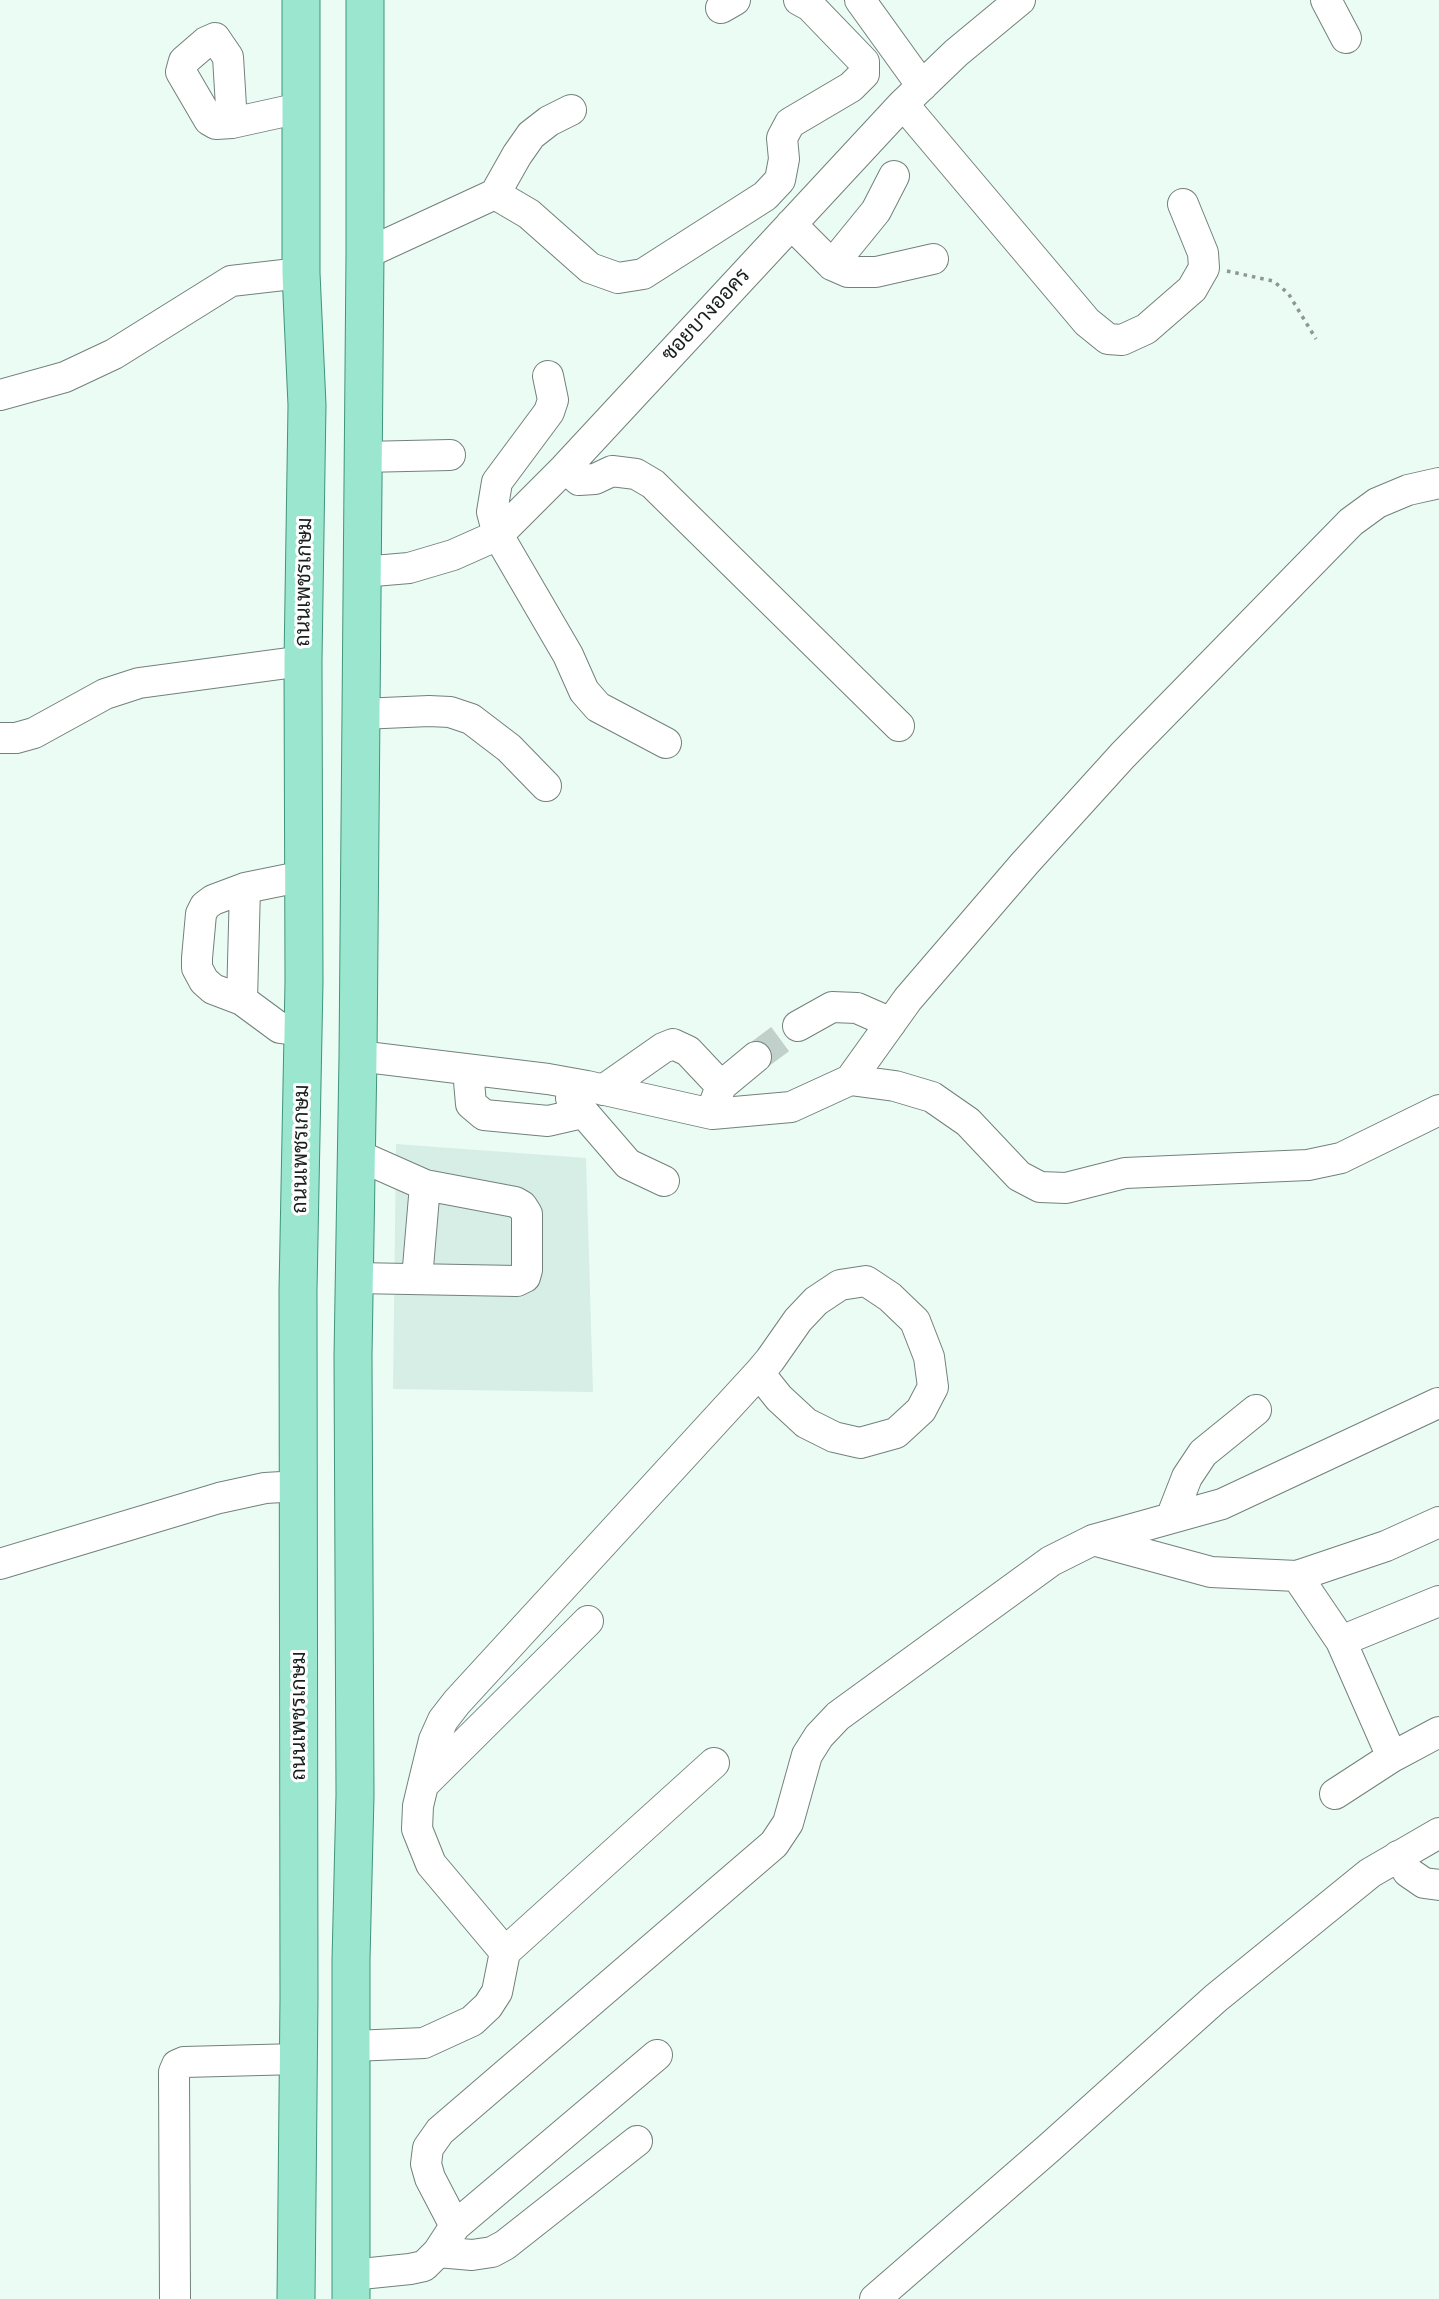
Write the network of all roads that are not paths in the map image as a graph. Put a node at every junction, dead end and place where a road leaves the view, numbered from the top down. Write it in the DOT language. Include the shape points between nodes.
graph roads {
  1 [pos="301,0"];
  2 [pos="365,0"];
  3 [pos="799,0"];
  4 [pos="860,0"];
  5 [pos="1020,0"];
  6 [pos="1326,0"];
  7 [pos="1346,38"];
  8 [pos="913,95"];
  9 [pos="300,107"];
  10 [pos="571,110"];
  11 [pos="232,123"];
  12 [pos="894,176"];
  13 [pos="495,194"];
  14 [pos="1182,204"];
  15 [pos="791,223"];
  16 [pos="365,254"];
  17 [pos="933,259"];
  18 [pos="832,265"];
  19 [pos="301,273"];
  20 [pos="548,376"];
  21 [pos="0,395"];
  22 [pos="450,455"];
  23 [pos="363,457"];
  24 [pos="565,468"];
  25 [pos="1439,483"];
  26 [pos="498,535"];
  27 [pos="362,572"];
  28 [pos="303,661"];
  29 [pos="360,714"];
  30 [pos="899,726"];
  31 [pos="0,738"];
  32 [pos="666,743"];
  33 [pos="546,786"];
  34 [pos="304,876"];
  35 [pos="245,888"];
  36 [pos="242,1000"];
  37 [pos="891,1023"];
  38 [pos="798,1026"];
  39 [pos="303,1031"];
  40 [pos="358,1056"];
  41 [pos="756,1057"];
  42 [pos="468,1070"];
  43 [pos="850,1080"];
  44 [pos="558,1081"];
  45 [pos="603,1090"];
  46 [pos="717,1100"];
  47 [pos="1439,1110"];
  48 [pos="583,1113"];
  49 [pos="355,1154"];
  50 [pos="664,1181"];
  51 [pos="425,1185"];
  52 [pos="355,1278"];
  53 [pos="417,1279"];
  54 [pos="759,1373"];
  55 [pos="1438,1403"];
  56 [pos="1256,1410"];
  57 [pos="299,1486"];
  58 [pos="1171,1518"];
  59 [pos="1439,1522"];
  60 [pos="1093,1539"];
  61 [pos="0,1564"];
  62 [pos="1297,1576"];
  63 [pos="1439,1601"];
  64 [pos="588,1621"];
  65 [pos="1341,1641"];
  66 [pos="1439,1732"];
  67 [pos="1392,1757"];
  68 [pos="714,1763"];
  69 [pos="423,1785"];
  70 [pos="1335,1794"];
  71 [pos="1439,1833"];
  72 [pos="1398,1856"];
  73 [pos="1439,1885"];
  74 [pos="505,1951"];
  75 [pos="353,2046"];
  76 [pos="657,2055"];
  77 [pos="298,2059"];
  78 [pos="637,2141"];
  79 [pos="455,2226"];
  80 [pos="438,2252"];
  81 [pos="351,2287"];
  82 [pos="175,2299"];
  83 [pos="296,2299"];
  84 [pos="875,2299"];
  1 -- 9 [label="main road, ถนนเพชรเกษม"];
  2 -- 16 [label="main road"];
  3 -- 13 [label="street" via="864,62 864,74 851,87 790,123 782,138 780,180 743,210 642,274 618,278 590,268 529,214"];
  4 -- 8 [label="street"];
  5 -- 8 [label="street, ซอยบางออคร"];
  6 -- 7 [label="street"];
  8 -- 14 [label="street" via="1087,322 1108,339 1122,340 1146,329 1192,289 1204,268 1203,253"];
  8 -- 15 [label="street, ซอยบางออคร"];
  9 -- 11 [label="street"];
  9 -- 19 [label="main road, ถนนเพชรเกษม"];
  10 -- 13 [label="street" via="531,135"];
  12 -- 18 [label="street" via="876,211"];
  13 -- 16 [label="street"];
  15 -- 18 [label="street"];
  15 -- 24 [label="street, ซอยบางออคร"];
  16 -- 23 [label="main road"];
  17 -- 18 [label="street" via="876,272 848,272"];
  19 -- 21 [label="street" via="230,281 114,354 65,377"];
  19 -- 28 [label="main road, ถนนเพชรเกษม" via="307,405"];
  20 -- 26 [label="street" via="553,400 549,412 497,482 492,513"];
  22 -- 23 [label="street"];
  23 -- 27 [label="main road"];
  24 -- 26 [label="street, ซอยบางออคร"];
  24 -- 30 [label="street" via="579,480 612,471 636,474 653,484"];
  25 -- 37 [label="street" via="1377,503 1351,523 1114,765"];
  26 -- 27 [label="street, ซอยบางออคร" via="410,568"];
  26 -- 32 [label="street" via="584,691 598,707"];
  27 -- 29 [label="main road"];
  28 -- 31 [label="street" via="139,683 105,694 34,733"];
  28 -- 34 [label="main road, ถนนเพชรเกษม"];
  29 -- 33 [label="street" via="429,711 471,719 509,748"];
  29 -- 40 [label="main road"];
  34 -- 35 [label="street"];
  34 -- 39 [label="main road, ถนนเพชรเกษม"];
  35 -- 36 [label="street"];
  35 -- 36 [label="street" via="205,906 197,958 204,981"];
  36 -- 39 [label="street" via="280,1028"];
  37 -- 38 [label="street" via="857,1009 832,1007"];
  37 -- 43 [label="street"];
  39 -- 57 [label="main road, ถนนเพชรเกษม"];
  40 -- 42 [label="street"];
  40 -- 49 [label="main road"];
  41 -- 46 [label="street"];
  42 -- 44 [label="street"];
  42 -- 48 [label="street" via="471,1104 484,1115 548,1121"];
  43 -- 46 [label="street" via="791,1107"];
  43 -- 47 [label="street" via="932,1097 968,1122 1018,1176 1040,1187 1066,1188 1125,1173 1308,1166 1341,1158"];
  44 -- 45 [label="street"];
  44 -- 48 [label="street"];
  45 -- 46 [label="street"];
  45 -- 46 [label="street" via="673,1044 688,1051"];
  48 -- 50 [label="street" via="628,1164"];
  49 -- 51 [label="street"];
  49 -- 52 [label="main road"];
  51 -- 53 [label="street"];
  51 -- 53 [label="street" via="522,1206 527,1214 527,1270 517,1281"];
  52 -- 53 [label="street"];
  52 -- 75 [label="main road"];
  54 -- 54 [label="street" via="816,1301 840,1285 866,1281 915,1321 929,1357 933,1387 921,1410 896,1433 860,1443 806,1423"];
  54 -- 69 [label="street" via="443,1720"];
  55 -- 58 [label="street" via="1222,1504"];
  56 -- 58 [label="street" via="1203,1453 1187,1477"];
  57 -- 61 [label="street" via="219,1498"];
  57 -- 77 [label="main road, ถนนเพชรเกษม"];
  58 -- 60 [label="street"];
  59 -- 62 [label="street" via="1386,1546"];
  60 -- 62 [label="street" via="1211,1573"];
  60 -- 79 [label="street" via="1021,1581 838,1716 807,1755 789,1823 774,1844 440,2131 428,2148 426,2164"];
  62 -- 65 [label="street"];
  63 -- 65 [label="street"];
  64 -- 69 [label="street"];
  65 -- 67 [label="street"];
  66 -- 67 [label="street"];
  67 -- 70 [label="street"];
  68 -- 74 [label="street"];
  69 -- 74 [label="street" via="417,1829 431,1864"];
  71 -- 72 [label="street"];
  72 -- 73 [label="street" via="1408,1872 1424,1883"];
  72 -- 84 [label="street" via="1370,1873 1216,1998"];
  74 -- 75 [label="street" via="497,1992 472,2021 424,2043"];
  75 -- 81 [label="main road"];
  76 -- 79 [label="street"];
  77 -- 82 [label="street" via="184,2062 177,2066"];
  77 -- 83 [label="main road, ถนนเพชรเกษม"];
  78 -- 80 [label="street" via="505,2245 472,2255"];
  79 -- 80 [label="street"];
  80 -- 81 [label="street" via="424,2266"];
}
